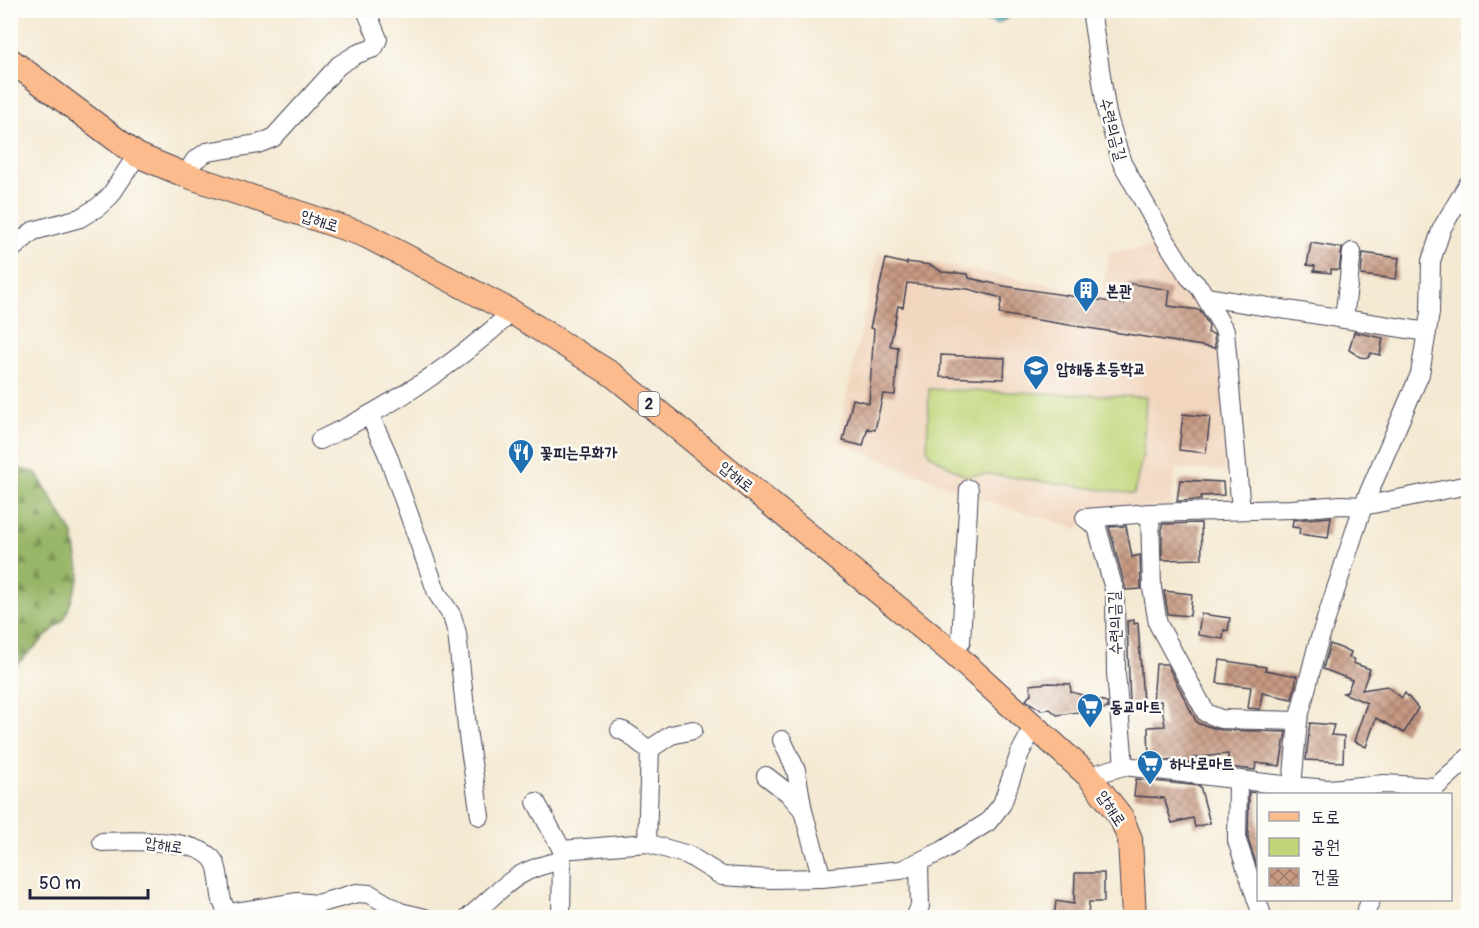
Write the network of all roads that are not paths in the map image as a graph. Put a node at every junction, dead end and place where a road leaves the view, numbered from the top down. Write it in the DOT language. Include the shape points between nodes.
graph roads {
  1 [pos="366,10"];
  2 [pos="1091,10"];
  3 [pos="10,60"];
  4 [pos="137,155"];
  5 [pos="185,175"];
  6 [pos="1468,184"];
  7 [pos="10,251"];
  8 [pos="1352,252"];
  9 [pos="1206,297"];
  10 [pos="512,312"];
  11 [pos="1344,319"];
  12 [pos="1427,332"];
  13 [pos="370,416"];
  14 [pos="320,440"];
  15 [pos="1468,485"];
  16 [pos="969,489"];
  17 [pos="1363,506"];
  18 [pos="1241,510"];
  19 [pos="1150,513"];
  20 [pos="953,653"];
  21 [pos="1298,721"];
  22 [pos="1035,724"];
  23 [pos="620,730"];
  24 [pos="693,730"];
  25 [pos="782,740"];
  26 [pos="650,748"];
  27 [pos="1468,758"];
  28 [pos="1124,766"];
  29 [pos="766,776"];
  30 [pos="1089,776"];
  31 [pos="1238,780"];
  32 [pos="1292,786"];
  33 [pos="1433,791"];
  34 [pos="536,802"];
  35 [pos="803,811"];
  36 [pos="480,816"];
  37 [pos="102,842"];
  38 [pos="647,843"];
  39 [pos="562,855"];
  40 [pos="919,863"];
  41 [pos="822,878"];
  42 [pos="1257,901"];
  43 [pos="1257,901"];
  44 [pos="1371,901"];
  45 [pos="425,918"];
  46 [pos="468,918"];
  47 [pos="561,918"];
  48 [pos="915,918"];
  49 [pos="1134,918"];
  50 [pos="1263,918"];
  51 [pos="1363,918"];
  1 -- 5 [label="street" via="378,39 374,48 339,65 273,138 207,152 195,160"];
  2 -- 9 [label="street, 수련의금길" via="1107,114 1122,163 1189,278"];
  3 -- 4 [label="main road, 압해로 / 2"];
  4 -- 5 [label="main road, 압해로 / 2"];
  4 -- 7 [label="street" via="98,207 80,218 33,231"];
  5 -- 10 [label="main road, 압해로 / 2" via="365,235"];
  6 -- 12 [label="street" via="1442,228 1431,261"];
  8 -- 11 [label="street"];
  9 -- 11 [label="street"];
  9 -- 18 [label="street, 수련의금길" via="1225,331"];
  10 -- 13 [label="street" via="432,376"];
  10 -- 20 [label="main road, 압해로 / 2" via="613,375"];
  11 -- 12 [label="street"];
  12 -- 17 [label="street" via="1420,374"];
  13 -- 14 [label="street"];
  13 -- 36 [label="street" via="437,593 452,616 457,633"];
  15 -- 17 [label="street, 수련의금길"];
  16 -- 20 [label="street" via="961,642"];
  17 -- 18 [label="street, 수련의금길"];
  17 -- 21 [label="street" via="1317,647"];
  18 -- 19 [label="street, 수련의금길"];
  19 -- 21 [label="street" via="1152,588 1158,624 1206,713 1221,719"];
  19 -- 28 [label="street, 수련의금길" via="1084,519 1097,527 1115,593 1116,673"];
  20 -- 22 [label="main road, 압해로 / 2"];
  21 -- 32 [label="street"];
  22 -- 30 [label="main road, 압해로 / 2"];
  22 -- 40 [label="street" via="1002,804 987,822 975,833"];
  23 -- 26 [label="street" via="639,746"];
  24 -- 26 [label="street" via="671,735"];
  25 -- 35 [label="street" via="796,770"];
  26 -- 38 [label="street"];
  27 -- 33 [label="street"];
  28 -- 30 [label="street"];
  28 -- 31 [label="street"];
  29 -- 35 [label="street"];
  30 -- 49 [label="main road, 압해로 / 2" via="1121,816 1130,839"];
  31 -- 32 [label="street"];
  31 -- 42 [label="street" via="1236,841"];
  32 -- 33 [label="street" via="1329,789 1384,784"];
  34 -- 39 [label="street"];
  35 -- 41 [label="street"];
  37 -- 45 [label="street, 압해로" via="150,840 188,847 209,857 216,864 223,907 230,913 298,902 317,904 357,893 370,894 400,912"];
  38 -- 39 [label="street"];
  38 -- 41 [label="street" via="688,855 722,876"];
  39 -- 46 [label="street" via="505,883"];
  39 -- 47 [label="street"];
  40 -- 41 [label="street" via="890,872"];
  40 -- 48 [label="street" via="920,906"];
  43 -- 50 [label="street"];
  44 -- 51 [label="street"];
}
